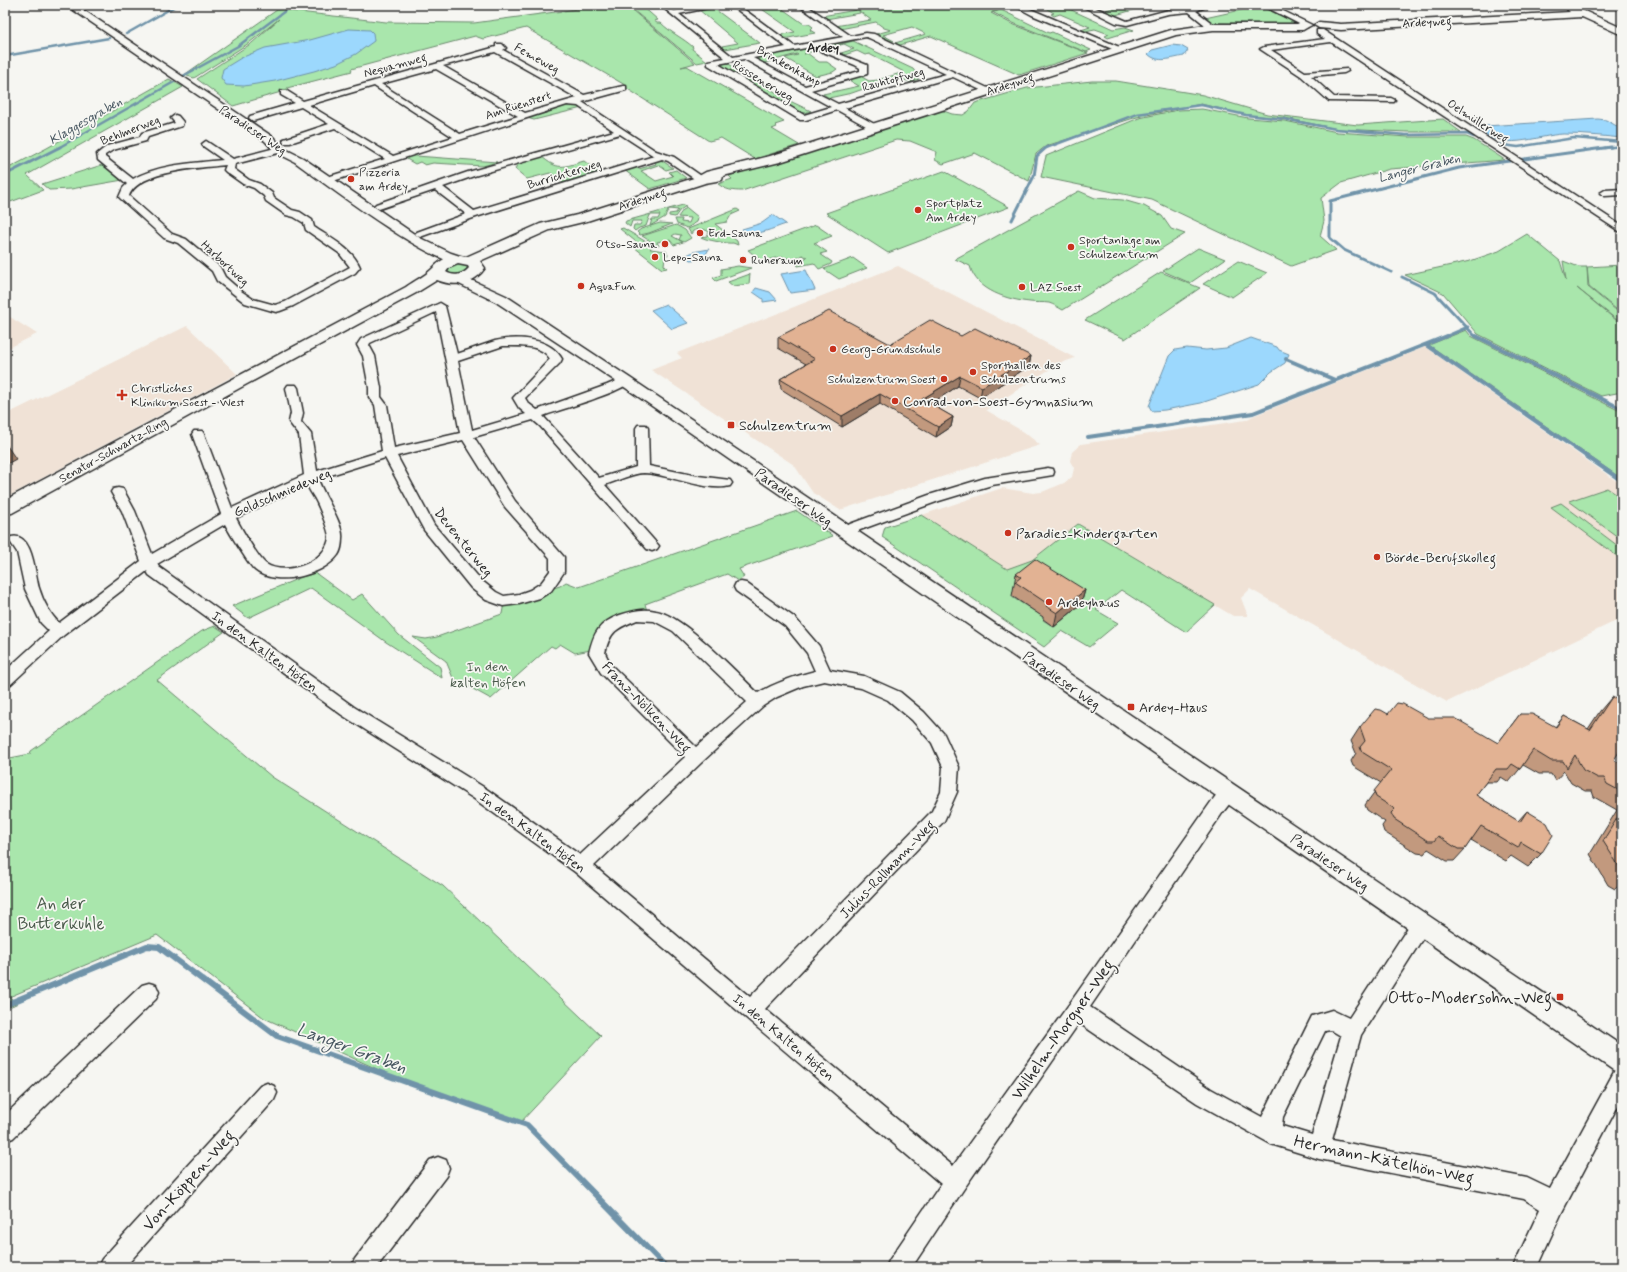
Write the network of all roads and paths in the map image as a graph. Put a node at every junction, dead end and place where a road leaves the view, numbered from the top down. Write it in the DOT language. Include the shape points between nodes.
graph roads {
  1 [pos="70,5"];
  2 [pos="663,5"];
  3 [pos="713,5"];
  4 [pos="734,5"];
  5 [pos="801,5"];
  6 [pos="1016,5"];
  7 [pos="1084,5"];
  8 [pos="1207,5"];
  9 [pos="1265,5"];
  10 [pos="1565,5"];
  11 [pos="1191,10"];
  12 [pos="673,13"];
  13 [pos="1585,14"];
  14 [pos="1212,27"];
  15 [pos="1314,28"];
  16 [pos="1622,32"];
  17 [pos="848,37"];
  18 [pos="490,40"];
  19 [pos="1331,40"];
  20 [pos="810,44"];
  21 [pos="791,48"];
  22 [pos="496,49"];
  23 [pos="1120,49"];
  24 [pos="746,57"];
  25 [pos="731,58"];
  26 [pos="437,66"];
  27 [pos="1344,71"];
  28 [pos="954,74"];
  29 [pos="1304,74"];
  30 [pos="374,83"];
  31 [pos="623,88"];
  32 [pos="805,89"];
  33 [pos="990,91"];
  34 [pos="284,93"];
  35 [pos="583,98"];
  36 [pos="1391,100"];
  37 [pos="574,102"];
  38 [pos="301,103"];
  39 [pos="838,108"];
  40 [pos="524,116"];
  41 [pos="175,118"];
  42 [pos="253,118"];
  43 [pos="336,125"];
  44 [pos="875,128"];
  45 [pos="622,132"];
  46 [pos="459,137"];
  47 [pos="287,140"];
  48 [pos="206,144"];
  49 [pos="279,150"];
  50 [pos="662,156"];
  51 [pos="390,158"];
  52 [pos="231,162"];
  53 [pos="327,180"];
  54 [pos="702,180"];
  55 [pos="132,183"];
  56 [pos="436,186"];
  57 [pos="1622,191"];
  58 [pos="1605,192"];
  59 [pos="379,206"];
  60 [pos="473,215"];
  61 [pos="1622,230"];
  62 [pos="418,238"];
  63 [pos="469,264"];
  64 [pos="448,274"];
  65 [pos="501,299"];
  66 [pos="452,359"];
  67 [pos="626,381"];
  68 [pos="292,388"];
  69 [pos="535,415"];
  70 [pos="642,428"];
  71 [pos="198,434"];
  72 [pos="466,435"];
  73 [pos="389,453"];
  74 [pos="643,469"];
  75 [pos="1048,472"];
  76 [pos="310,477"];
  77 [pos="596,483"];
  78 [pos="725,483"];
  79 [pos="118,492"];
  80 [pos="5,508"];
  81 [pos="228,515"];
  82 [pos="846,532"];
  83 [pos="16,540"];
  84 [pos="652,546"];
  85 [pos="148,563"];
  86 [pos="741,587"];
  87 [pos="59,631"];
  88 [pos="824,676"];
  89 [pos="5,680"];
  90 [pos="757,702"];
  91 [pos="696,757"];
  92 [pos="1229,793"];
  93 [pos="582,866"];
  94 [pos="1421,924"];
  95 [pos="149,992"];
  96 [pos="752,1009"];
  97 [pos="1077,1010"];
  98 [pos="1352,1031"];
  99 [pos="1622,1061"];
  100 [pos="1622,1077"];
  101 [pos="267,1093"];
  102 [pos="5,1130"];
  103 [pos="1271,1133"];
  104 [pos="1319,1148"];
  105 [pos="438,1168"];
  106 [pos="955,1182"];
  107 [pos="1554,1204"];
  108 [pos="110,1267"];
  109 [pos="362,1267"];
  110 [pos="898,1267"];
  111 [pos="1525,1267"];
  1 -- 49 [label="street, Paradieser Weg" via="269,139"];
  2 -- 12 [label="street"];
  3 -- 12 [label="street"];
  4 -- 21 [label="street"];
  5 -- 17 [label="street"];
  6 -- 23 [label="street"];
  7 -- 11 [label="street" via="1126,23 1168,12"];
  8 -- 11 [label="street"];
  9 -- 15 [label="street, Oelmüllerweg"];
  10 -- 13 [label="main road"];
  11 -- 14 [label="street"];
  12 -- 25 [label="street"];
  13 -- 15 [label="main road, Ardeyweg"];
  13 -- 16 [label="main road"];
  14 -- 15 [label="main road, Ardeyweg"];
  14 -- 23 [label="main road, Ardeyweg" via="1175,32"];
  15 -- 19 [label="street, Oelmüllerweg"];
  17 -- 20 [label="street, Brinkenkamp"];
  17 -- 28 [label="street, Brinkenkamp" via="862,34 871,36"];
  18 -- 22 [label="street, Femeweg" via="502,48"];
  19 -- 29 [label="street" via="1264,49"];
  19 -- 61 [label="street, Oelmüllerweg"];
  20 -- 21 [label="street, Brinkenkamp"];
  20 -- 32 [label="street" via="864,67 864,72"];
  21 -- 24 [label="street, Brinkenkamp"];
  22 -- 26 [label="street, Nequamweg"];
  22 -- 35 [label="street, Femeweg"];
  23 -- 33 [label="main road, Ardeyweg"];
  24 -- 25 [label="street, Rössenerweg"];
  24 -- 32 [label="street, Brinkenkamp"];
  25 -- 39 [label="street, Rössenerweg" via="711,63 803,118"];
  26 -- 30 [label="street, Nequamweg"];
  26 -- 40 [label="street"];
  27 -- 29 [label="street"];
  28 -- 33 [label="street, Brinkenkamp"];
  28 -- 39 [label="street, Rauhtopfweg"];
  29 -- 36 [label="street" via="1332,99"];
  30 -- 38 [label="street, Nequamweg"];
  30 -- 46 [label="street"];
  31 -- 35 [label="street"];
  32 -- 39 [label="street, Brinkenkamp"];
  33 -- 44 [label="main road, Ardeyweg"];
  34 -- 38 [label="street"];
  35 -- 37 [label="street"];
  37 -- 40 [label="street, Am Rüenstert"];
  37 -- 45 [label="street" via="582,104"];
  38 -- 42 [label="street, Nequamweg"];
  38 -- 43 [label="street"];
  39 -- 44 [label="street, Brinkenkamp"];
  40 -- 46 [label="street, Am Rüenstert"];
  41 -- 55 [label="street, Behlmerweg" via="179,124 110,148 101,154 101,158"];
  43 -- 47 [label="street"];
  43 -- 51 [label="street"];
  44 -- 54 [label="main road, Ardeyweg" via="775,159 719,172"];
  45 -- 50 [label="street" via="653,153"];
  45 -- 56 [label="street, Burrichterweg"];
  46 -- 51 [label="street, Am Rüenstert"];
  48 -- 52 [label="street, Harbortweg"];
  49 -- 52 [label="street"];
  49 -- 53 [label="street, Paradieser Weg" via="293,156"];
  50 -- 54 [label="street" via="671,159"];
  50 -- 60 [label="street, Burrichterweg"];
  51 -- 53 [label="street, Am Rüenstert"];
  52 -- 55 [label="street" via="162,172"];
  52 -- 55 [label="street, Harbortweg" via="229,170 257,186 269,195 269,199 289,213 297,214 309,222 309,228 343,252 355,267 276,309 249,301 221,279 216,269 182,241 168,236 124,197 126,187"];
  53 -- 62 [label="street, Paradieser Weg"];
  54 -- 63 [label="main road, Ardeyweg" via="545,227"];
  56 -- 59 [label="street, Burrichterweg"];
  56 -- 60 [label="street"];
  57 -- 58 [label="street"];
  60 -- 62 [label="street, Burrichterweg"];
  62 -- 63 [label="street, Paradieser Weg" via="446,256"];
  62 -- 64 [label="street, Paradieser Weg"];
  63 -- 64 [label="main road" via="468,276"];
  63 -- 64 [label="main road" via="448,262"];
  63 -- 65 [label="street, Paradieser Weg"];
  64 -- 65 [label="street, Paradieser Weg"];
  64 -- 80 [label="main road, Senator-Schwartz-Ring" via="411,290"];
  65 -- 67 [label="street, Paradieser Weg"];
  66 -- 69 [label="street" via="503,343 536,344 548,349 555,356 554,363 519,398"];
  66 -- 72 [label="street, Deventerweg"];
  66 -- 73 [label="street, Deventerweg" via="440,306 365,341 363,345 370,356 375,397 381,405"];
  67 -- 69 [label="street, Goldschmiedeweg"];
  67 -- 82 [label="street, Paradieser Weg"];
  68 -- 76 [label="street" via="297,413 295,422 305,434"];
  69 -- 72 [label="street, Goldschmiedeweg"];
  69 -- 77 [label="street"];
  70 -- 74 [label="street"];
  71 -- 81 [label="street"];
  72 -- 73 [label="street, Goldschmiedeweg"];
  72 -- 73 [label="street, Deventerweg" via="510,504 557,557 557,572 546,587 519,600 503,601 491,596 476,584 429,527"];
  73 -- 76 [label="street, Goldschmiedeweg"];
  74 -- 77 [label="street"];
  74 -- 78 [label="street"];
  75 -- 82 [label="street" via="983,482"];
  76 -- 81 [label="street, Goldschmiedeweg"];
  76 -- 81 [label="street" via="324,503 336,536 332,553 310,569 282,574 269,572 259,566"];
  77 -- 84 [label="street"];
  79 -- 85 [label="street, In den Kalten Höfen" via="126,503"];
  81 -- 85 [label="street, Goldschmiedeweg"];
  82 -- 92 [label="street, Paradieser Weg"];
  83 -- 87 [label="street" via="24,551 34,595 46,619"];
  85 -- 87 [label="street, Goldschmiedeweg"];
  85 -- 93 [label="street, In den Kalten Höfen" via="154,571 348,711 479,793"];
  86 -- 88 [label="street" via="790,622 814,650"];
  87 -- 89 [label="street, Goldschmiedeweg"];
  88 -- 90 [label="street, Julius-Rollmann-Weg" via="800,681"];
  88 -- 96 [label="street, Julius-Rollmann-Weg" via="864,682 894,696 918,716 938,739 951,767 949,792 932,824"];
  90 -- 91 [label="street, Julius-Rollmann-Weg"];
  90 -- 91 [label="street, Franz-Nölken-Weg" via="678,628 656,616 636,615 615,623 602,636 597,653 606,669"];
  91 -- 93 [label="street, Julius-Rollmann-Weg"];
  92 -- 94 [label="street, Paradieser Weg"];
  92 -- 97 [label="street, Wilhelm-Morgner-Weg" via="1216,807"];
  93 -- 96 [label="street, In den Kalten Höfen"];
  94 -- 98 [label="street"];
  94 -- 99 [label="street, Paradieser Weg"];
  95 -- 102 [label="street"];
  96 -- 106 [label="street, In den Kalten Höfen"];
  97 -- 103 [label="street, Hermann-Kätelhön-Weg" via="1204,1096"];
  97 -- 106 [label="street, Wilhelm-Morgner-Weg"];
  98 -- 103 [label="street" via="1332,1020 1319,1023 1273,1115"];
  98 -- 104 [label="street"];
  100 -- 107 [label="street"];
  101 -- 108 [label="street, Von-Köppen-Weg"];
  103 -- 104 [label="street, Hermann-Kätelhön-Weg"];
  104 -- 107 [label="street, Hermann-Kätelhön-Weg" via="1527,1189"];
  105 -- 109 [label="street"];
  106 -- 110 [label="street, Wilhelm-Morgner-Weg"];
  107 -- 111 [label="street"];
}
